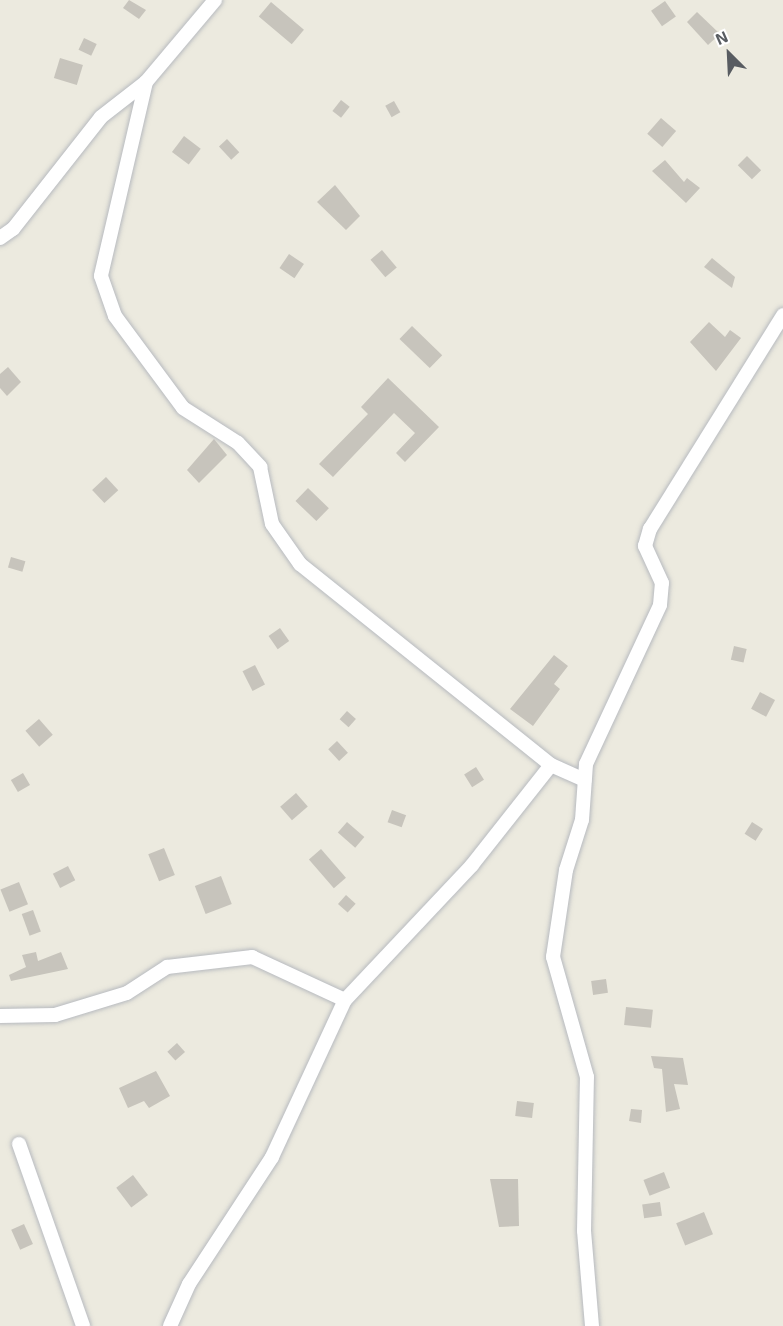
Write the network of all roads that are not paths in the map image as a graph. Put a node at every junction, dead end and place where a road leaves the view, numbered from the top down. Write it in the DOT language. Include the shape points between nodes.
graph roads {
  1 [pos="214,0"];
  2 [pos="146,82"];
  3 [pos="0,238"];
  4 [pos="783,315"];
  5 [pos="551,765"];
  6 [pos="585,780"];
  7 [pos="345,1000"];
  8 [pos="0,1016"];
  9 [pos="19,1144"];
  10 [pos="83,1326"];
  11 [pos="170,1326"];
  12 [pos="592,1326"];
  1 -- 2 [label="street"];
  2 -- 3 [label="street" via="101,117 13,229"];
  2 -- 5 [label="street" via="101,276 115,316 183,408 238,443 260,467 272,524 300,564"];
  4 -- 6 [label="street" via="650,529 645,546 662,583 660,605 606,716"];
  5 -- 6 [label="street"];
  5 -- 7 [label="street" via="472,865"];
  6 -- 12 [label="street" via="553,957 587,1077 584,1232"];
  7 -- 8 [label="street" via="252,957 167,967 126,993 55,1015"];
  7 -- 11 [label="street" via="272,1157 189,1284"];
  9 -- 10 [label="street" via="62,1279"];
}
